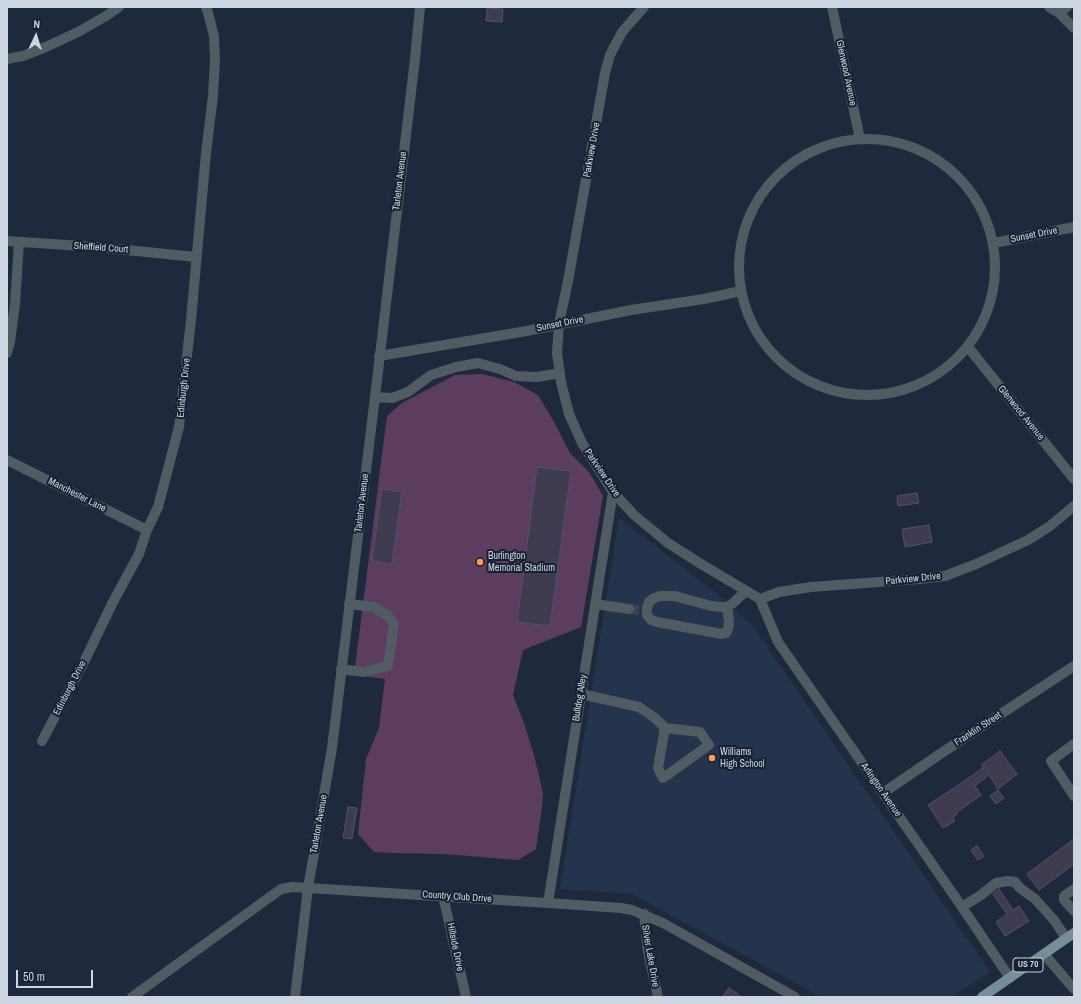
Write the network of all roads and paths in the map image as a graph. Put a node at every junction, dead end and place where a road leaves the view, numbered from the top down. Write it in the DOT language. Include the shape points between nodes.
graph roads {
  1 [pos="119,7"];
  2 [pos="206,7"];
  3 [pos="420,7"];
  4 [pos="644,7"];
  5 [pos="832,7"];
  6 [pos="1049,7"];
  7 [pos="1063,10"];
  8 [pos="1074,28"];
  9 [pos="7,59"];
  10 [pos="860,139"];
  11 [pos="1074,227"];
  12 [pos="7,241"];
  13 [pos="19,242"];
  14 [pos="994,243"];
  15 [pos="196,257"];
  16 [pos="740,291"];
  17 [pos="559,324"];
  18 [pos="968,347"];
  19 [pos="7,354"];
  20 [pos="379,356"];
  21 [pos="560,373"];
  22 [pos="375,397"];
  23 [pos="7,460"];
  24 [pos="1074,480"];
  25 [pos="613,492"];
  26 [pos="1074,506"];
  27 [pos="147,530"];
  28 [pos="746,591"];
  29 [pos="760,599"];
  30 [pos="349,604"];
  31 [pos="595,604"];
  32 [pos="728,607"];
  33 [pos="629,609"];
  34 [pos="1074,666"];
  35 [pos="341,669"];
  36 [pos="581,694"];
  37 [pos="665,728"];
  38 [pos="42,741"];
  39 [pos="1074,744"];
  40 [pos="883,793"];
  41 [pos="1074,796"];
  42 [pos="308,888"];
  43 [pos="1074,889"];
  44 [pos="444,896"];
  45 [pos="548,903"];
  46 [pos="962,907"];
  47 [pos="1074,912"];
  48 [pos="644,914"];
  49 [pos="1070,935"];
  50 [pos="1044,954"];
  51 [pos="1010,978"];
  52 [pos="1074,989"];
  53 [pos="132,997"];
  54 [pos="295,997"];
  55 [pos="466,997"];
  56 [pos="658,997"];
  57 [pos="794,997"];
  58 [pos="982,997"];
  1 -- 9 [label="street" via="80,31 48,46"];
  2 -- 15 [label="street, Edinburgh Drive" via="214,36 215,60"];
  3 -- 20 [label="street, Tarleton Avenue"];
  4 -- 17 [label="street, Parkview Drive" via="622,32 610,55 605,73"];
  5 -- 10 [label="street, Glenwood Avenue"];
  6 -- 7 [label="street"];
  7 -- 8 [label="street"];
  10 -- 14 [label="street" via="900,143 920,150 949,168 980,204"];
  10 -- 16 [label="street" via="838,142 817,149 780,172 766,188 745,226 738,269"];
  11 -- 14 [label="street, Sunset Drive"];
  12 -- 13 [label="street, Sheffield Court"];
  13 -- 15 [label="street, Sheffield Court"];
  13 -- 19 [label="street" via="15,304"];
  14 -- 18 [label="street" via="996,270 992,298 983,324"];
  15 -- 27 [label="street, Edinburgh Drive" via="179,427 158,507"];
  16 -- 17 [label="street, Sunset Drive"];
  16 -- 18 [label="street" via="756,331 774,356 793,372 815,384 838,392 880,395 900,391 938,375"];
  17 -- 20 [label="street, Sunset Drive"];
  17 -- 21 [label="street, Parkview Drive"];
  18 -- 24 [label="street, Glenwood Avenue"];
  20 -- 22 [label="street, Tarleton Avenue"];
  21 -- 22 [label="street" via="537,377 516,376 478,363 431,375 408,392 392,398"];
  21 -- 25 [label="street, Parkview Drive" via="569,414 582,443"];
  22 -- 30 [label="street, Tarleton Avenue"];
  23 -- 27 [label="street, Manchester Lane"];
  25 -- 28 [label="street, Parkview Drive" via="634,516 668,542"];
  25 -- 31 [label="street, Bulldog Alley"];
  26 -- 29 [label="street, Parkview Drive" via="1028,540 945,576 811,587 779,592"];
  27 -- 38 [label="street, Edinburgh Drive" via="139,554"];
  28 -- 29 [label="street, Parkview Drive"];
  28 -- 32 [label="street"];
  29 -- 40 [label="street, Arlington Avenue" via="778,642"];
  30 -- 35 [label="street, Tarleton Avenue"];
  30 -- 35 [label="street" via="374,608 388,616 394,624 388,666 363,672"];
  31 -- 33 [label="street"];
  31 -- 36 [label="street, Bulldog Alley"];
  32 -- 32 [label="street" via="711,606 675,596 660,596 649,602 643,611 651,620 657,622 722,634 728,629"];
  34 -- 40 [label="street, Franklin Street"];
  35 -- 42 [label="street, Tarleton Avenue" via="332,748"];
  36 -- 37 [label="street" via="639,707"];
  36 -- 45 [label="street, Bulldog Alley"];
  37 -- 37 [label="street" via="658,768 663,778 709,745 700,732"];
  39 -- 41 [label="street" via="1051,761"];
  40 -- 46 [label="street, Arlington Avenue"];
  42 -- 44 [label="street, Country Club Drive"];
  42 -- 53 [label="street, Country Club Drive" via="282,889"];
  42 -- 54 [label="street, Tarleton Avenue"];
  43 -- 47 [label="street" via="1064,896 1064,900"];
  44 -- 45 [label="street, Country Club Drive"];
  44 -- 55 [label="street, Hillside Drive"];
  45 -- 48 [label="street, Country Club Drive" via="621,908"];
  46 -- 49 [label="street" via="996,883 1015,882"];
  46 -- 51 [label="street, Arlington Avenue"];
  48 -- 56 [label="street, Silver Lake Drive" via="648,952"];
  48 -- 57 [label="street, Country Club Drive"];
  49 -- 50 [label="main road, US 70"];
  50 -- 51 [label="main road, US 70"];
  50 -- 52 [label="street"];
  51 -- 58 [label="main road, US 70"];
}
